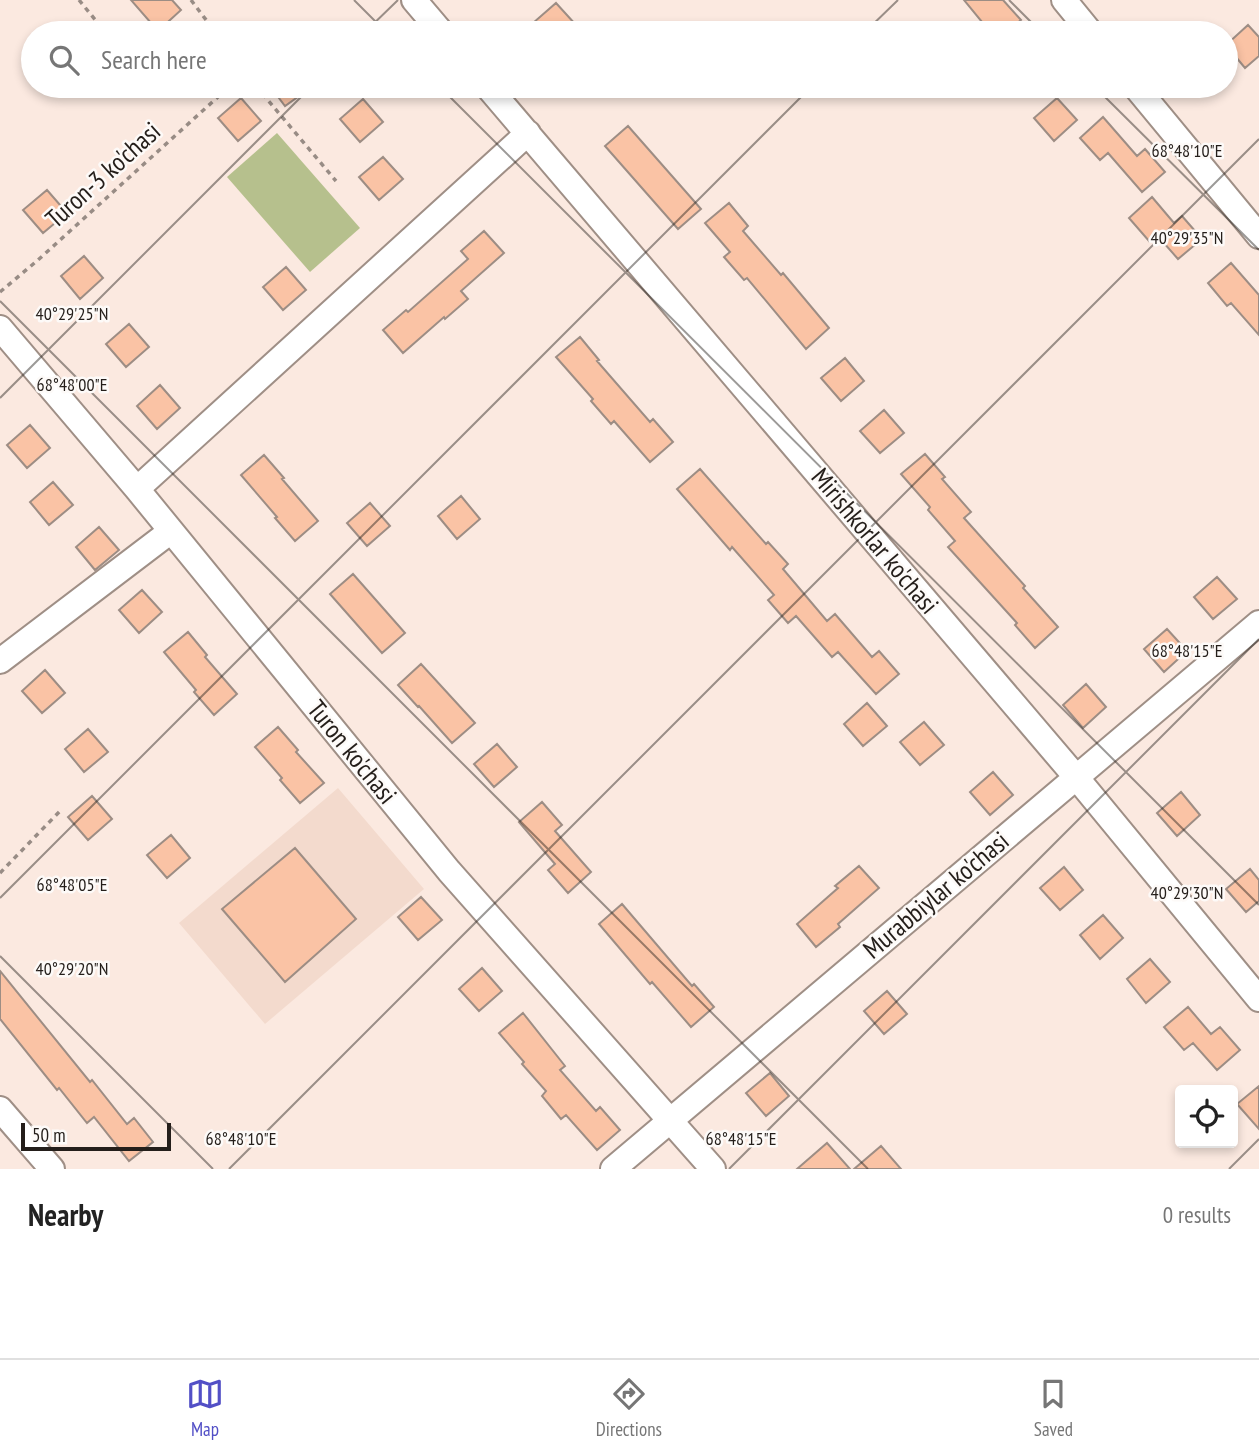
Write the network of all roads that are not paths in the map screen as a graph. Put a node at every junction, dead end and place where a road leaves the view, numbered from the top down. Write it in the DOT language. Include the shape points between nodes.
graph roads {
  1 [pos="414,0"];
  2 [pos="1064,0"];
  3 [pos="432,21"];
  4 [pos="1081,21"];
  5 [pos="497,98"];
  6 [pos="1145,98"];
  7 [pos="528,133"];
  8 [pos="1259,236"];
  9 [pos="0,328"];
  10 [pos="137,489"];
  11 [pos="172,531"];
  12 [pos="1259,622"];
  13 [pos="0,662"];
  14 [pos="1076,777"];
  15 [pos="1259,999"];
  16 [pos="0,1109"];
  17 [pos="670,1119"];
  18 [pos="52,1169"];
  19 [pos="613,1169"];
  20 [pos="713,1169"];
  1 -- 3 [label="street"];
  2 -- 4 [label="street"];
  5 -- 7 [label="street, Mirishkorlar ko'chasi"];
  6 -- 8 [label="street"];
  7 -- 10 [label="street"];
  7 -- 14 [label="street, Mirishkorlar ko'chasi"];
  9 -- 10 [label="street, Turon ko'chasi"];
  10 -- 11 [label="street, Turon ko'chasi"];
  11 -- 13 [label="street"];
  11 -- 17 [label="street, Turon ko'chasi" via="449,871"];
  12 -- 14 [label="street, Murabbiylar ko'chasi"];
  14 -- 15 [label="street, Mirishkorlar ko'chasi"];
  14 -- 17 [label="street, Murabbiylar ko'chasi"];
  16 -- 18 [label="street"];
  17 -- 19 [label="street, Murabbiylar ko'chasi"];
  17 -- 20 [label="street, Turon ko'chasi"];
}
